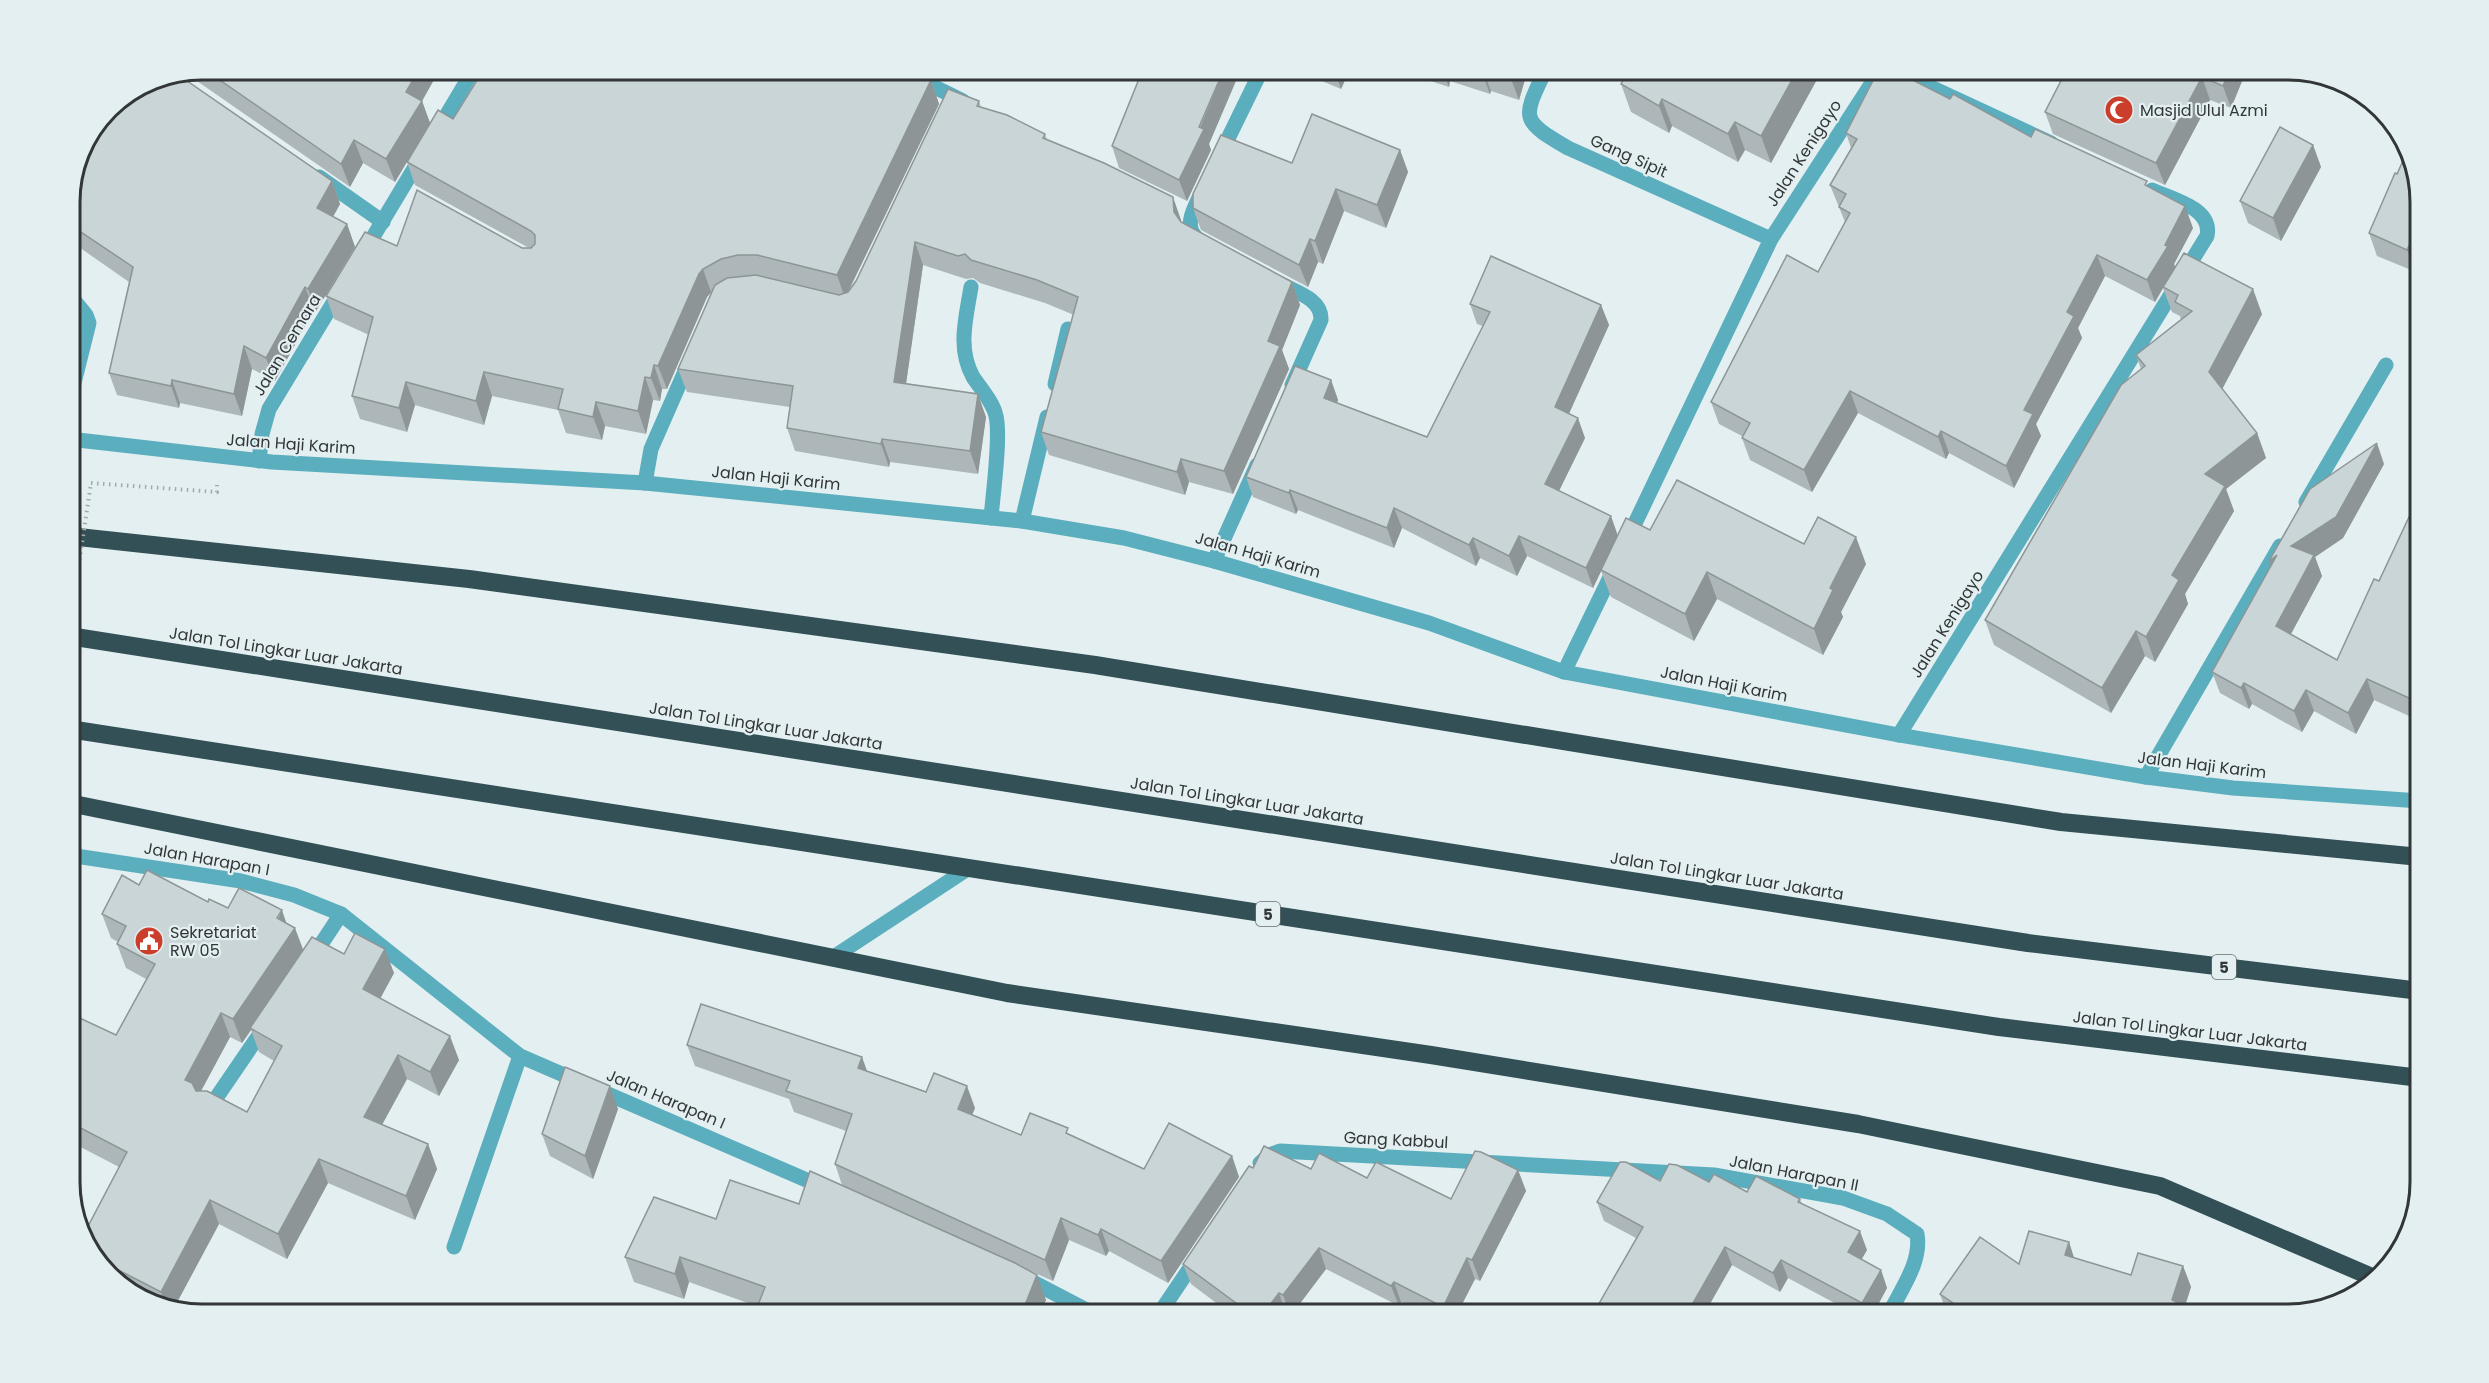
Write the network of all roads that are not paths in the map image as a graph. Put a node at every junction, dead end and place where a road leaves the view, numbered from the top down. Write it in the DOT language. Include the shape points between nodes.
graph roads {
  1 [pos="468,80"];
  2 [pos="916,80"];
  3 [pos="1256,80"];
  4 [pos="1541,80"];
  5 [pos="1872,80"];
  6 [pos="1915,80"];
  7 [pos="974,107"];
  8 [pos="2069,151"];
  9 [pos="309,170"];
  10 [pos="2134,182"];
  11 [pos="383,222"];
  12 [pos="1771,239"];
  13 [pos="1214,248"];
  14 [pos="358,261"];
  15 [pos="1265,276"];
  16 [pos="346,281"];
  17 [pos="971,287"];
  18 [pos="80,308"];
  19 [pos="1068,329"];
  20 [pos="698,344"];
  21 [pos="80,359"];
  22 [pos="2386,364"];
  23 [pos="1287,396"];
  24 [pos="80,440"];
  25 [pos="1263,450"];
  26 [pos="259,461"];
  27 [pos="645,483"];
  28 [pos="2297,516"];
  29 [pos="991,518"];
  30 [pos="1022,522"];
  31 [pos="2286,536"];
  32 [pos="80,537"];
  33 [pos="1214,561"];
  34 [pos="80,638"];
  35 [pos="1564,672"];
  36 [pos="80,731"];
  37 [pos="1899,735"];
  38 [pos="2146,777"];
  39 [pos="2410,800"];
  40 [pos="80,805"];
  41 [pos="2410,855"];
  42 [pos="80,857"];
  43 [pos="969,868"];
  44 [pos="342,914"];
  45 [pos="832,958"];
  46 [pos="302,972"];
  47 [pos="2410,990"];
  48 [pos="276,1011"];
  49 [pos="520,1056"];
  50 [pos="2410,1077"];
  51 [pos="210,1107"];
  52 [pos="1714,1175"];
  53 [pos="1249,1180"];
  54 [pos="842,1195"];
  55 [pos="454,1247"];
  56 [pos="1204,1247"];
  57 [pos="1006,1269"];
  58 [pos="2366,1274"];
  59 [pos="1074,1304"];
  60 [pos="1166,1304"];
  61 [pos="1894,1304"];
  1 -- 11 [label="street" via="407,192"];
  2 -- 7 [label="street" via="951,102"];
  3 -- 13 [label="street" via="1186,212 1194,237"];
  4 -- 12 [label="street, Gang Sipit" via="1528,106 1528,117 1537,130 1568,148"];
  5 -- 12 [label="street, Jalan Kenigayo"];
  6 -- 8 [label="street, Jalan Kenigayo"];
  9 -- 11 [label="street"];
  10 -- 37 [label="street, Jalan Kenigayo" via="2199,212 2206,219 2207,236"];
  11 -- 14 [label="street"];
  12 -- 35 [label="street, Jalan Kenigayo"];
  15 -- 23 [label="street" via="1316,303 1321,311 1321,320"];
  16 -- 26 [label="street, Jalan Cemara" via="268,409"];
  17 -- 29 [label="street" via="963,344 965,357 998,423"];
  18 -- 21 [label="street" via="89,323"];
  19 -- 30 [label="street"];
  20 -- 27 [label="street" via="651,449"];
  22 -- 28 [label="street"];
  24 -- 26 [label="street, Jalan Haji Karim"];
  25 -- 33 [label="street"];
  26 -- 27 [label="street, Jalan Haji Karim"];
  27 -- 29 [label="street, Jalan Haji Karim"];
  29 -- 30 [label="street, Jalan Haji Karim"];
  30 -- 33 [label="street, Jalan Haji Karim" via="1124,538"];
  31 -- 38 [label="street"];
  32 -- 41 [label="highway" via="469,579 1095,664 2061,822"];
  33 -- 35 [label="street, Jalan Haji Karim" via="1429,623"];
  34 -- 47 [label="highway, Jalan Tol Lingkar Luar Jakarta / 5" via="2028,943"];
  35 -- 37 [label="street, Jalan Haji Karim"];
  36 -- 43 [label="highway, Jalan Tol Lingkar Luar Jakarta / 5"];
  37 -- 38 [label="street, Jalan Haji Karim"];
  38 -- 39 [label="street, Jalan Haji Karim" via="2233,789"];
  40 -- 45 [label="highway"];
  42 -- 44 [label="street, Jalan Harapan I" via="241,881 294,895"];
  43 -- 45 [label="street"];
  43 -- 50 [label="highway, Jalan Tol Lingkar Luar Jakarta / 5" via="1999,1028"];
  44 -- 46 [label="street"];
  44 -- 49 [label="street, Jalan Harapan I"];
  45 -- 58 [label="highway" via="1007,993 1431,1055 1882,1128 2160,1186"];
  48 -- 51 [label="street"];
  49 -- 54 [label="street, Jalan Harapan I"];
  49 -- 55 [label="street"];
  52 -- 53 [label="street, Gang Kabbul" via="1280,1151 1262,1161"];
  52 -- 61 [label="street, Jalan Harapan II" via="1843,1197 1887,1214 1917,1234 1919,1246 1914,1266"];
  56 -- 60 [label="street"];
  57 -- 59 [label="street"];
}
